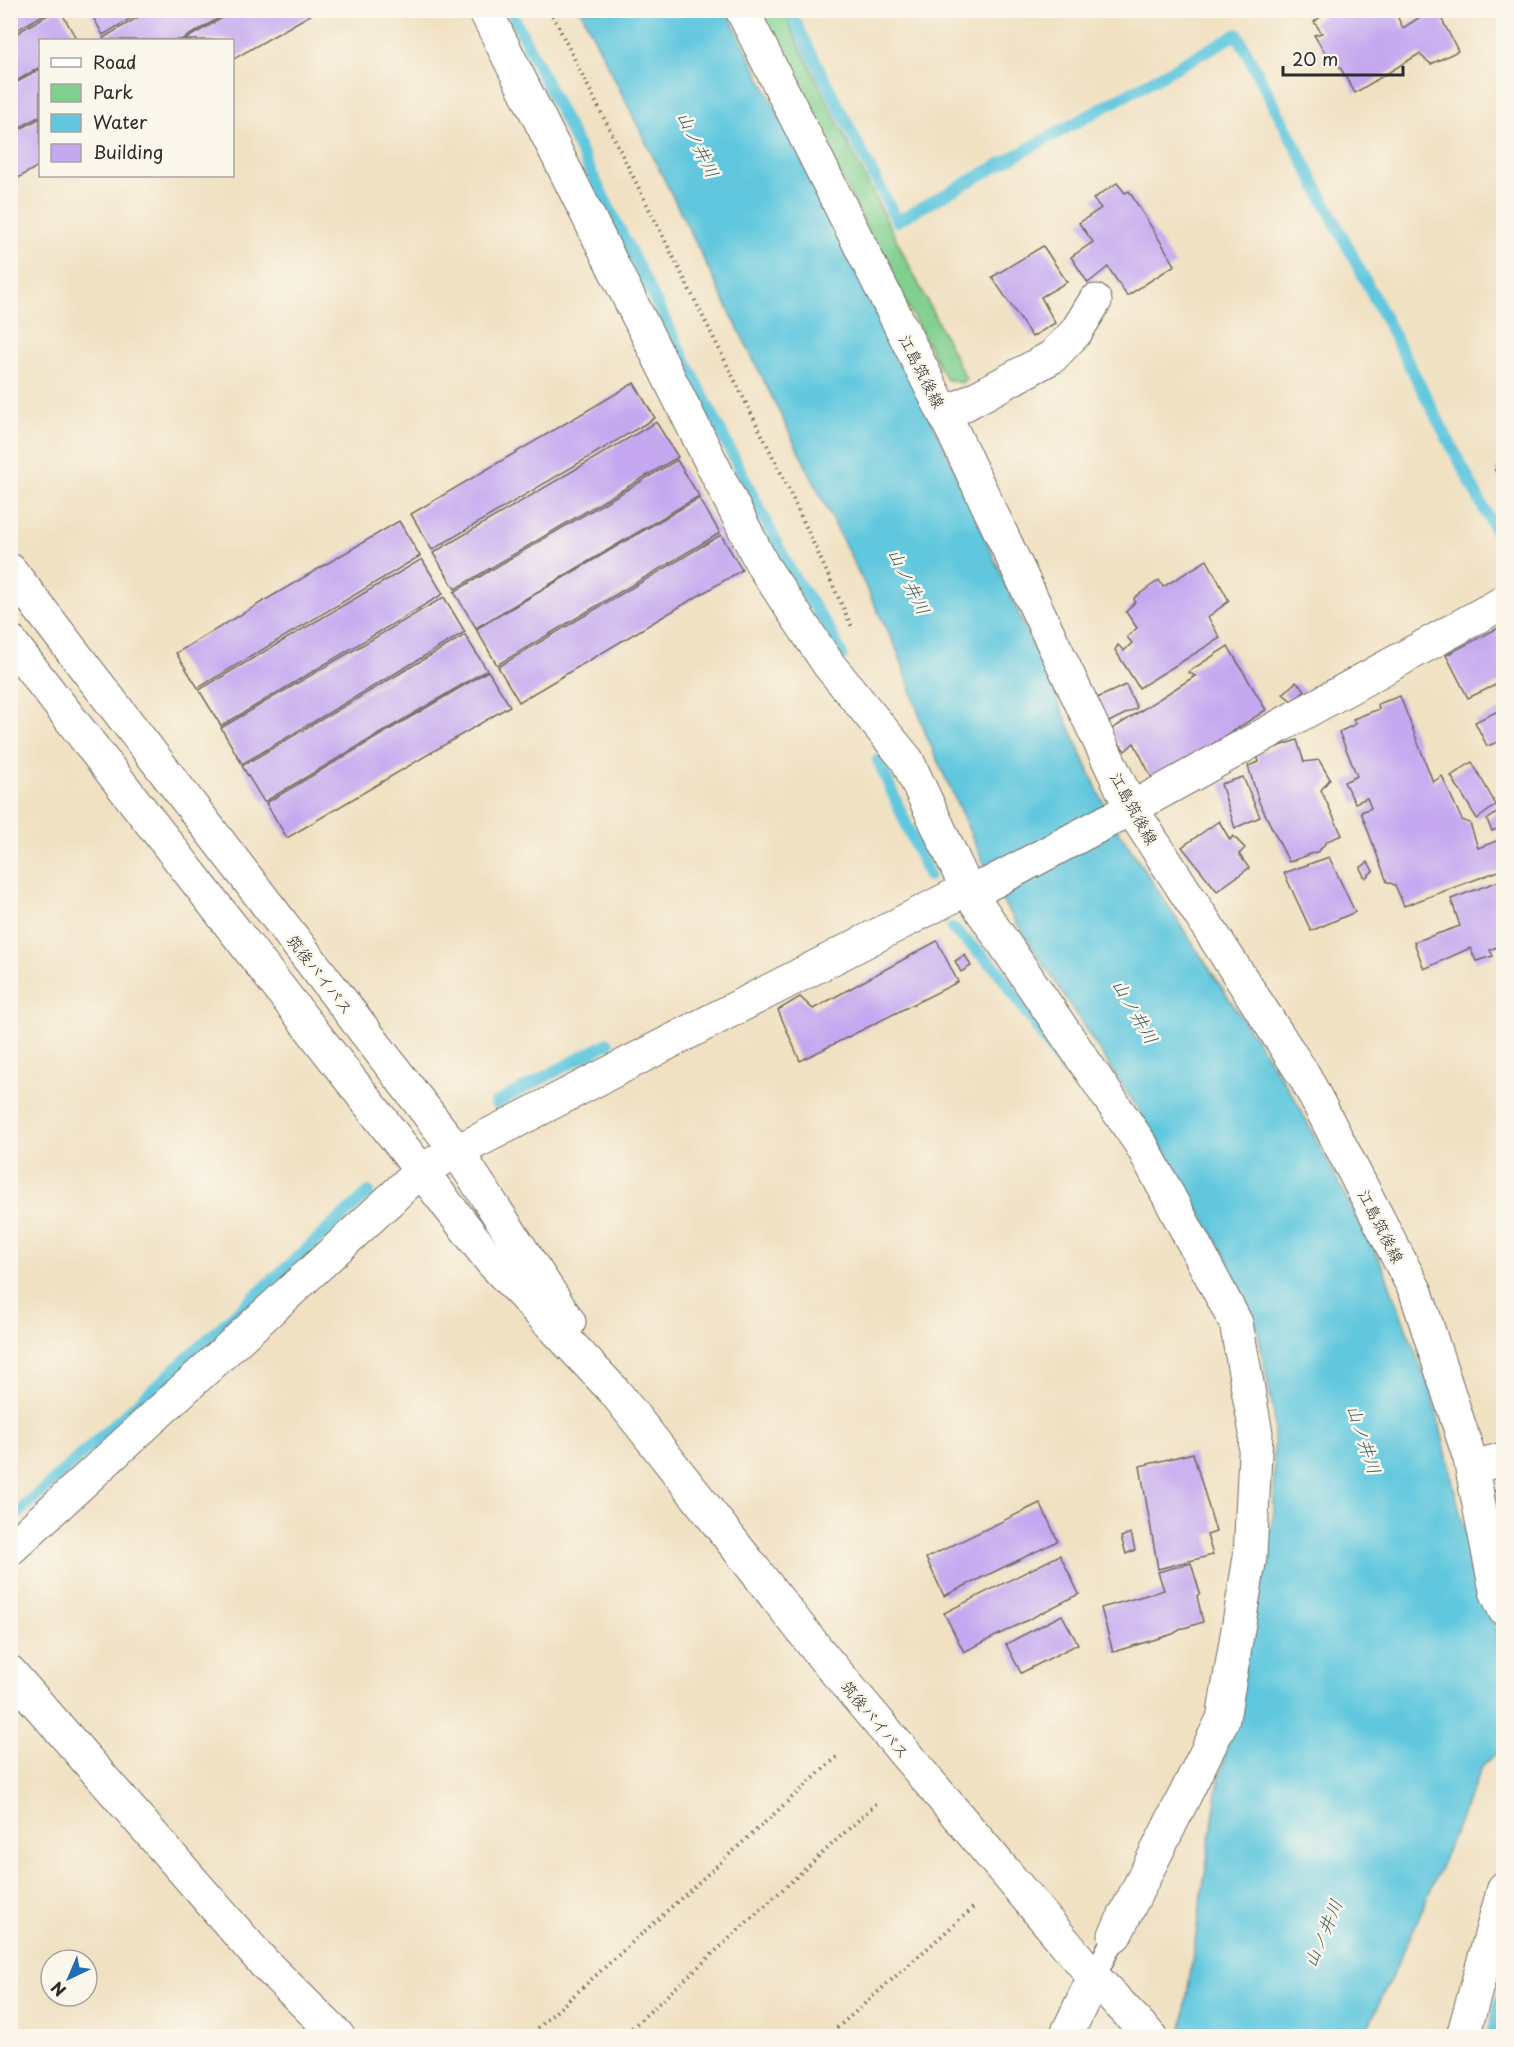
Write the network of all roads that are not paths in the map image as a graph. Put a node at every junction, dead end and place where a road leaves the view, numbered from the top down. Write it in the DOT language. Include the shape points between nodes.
graph roads {
  1 [pos="485,10"];
  2 [pos="742,10"];
  3 [pos="1095,301"];
  4 [pos="945,415"];
  5 [pos="10,570"];
  6 [pos="1503,602"];
  7 [pos="10,641"];
  8 [pos="1125,811"];
  9 [pos="977,887"];
  10 [pos="456,1150"];
  11 [pos="420,1170"];
  12 [pos="614,1391"];
  13 [pos="1503,1459"];
  14 [pos="1472,1467"];
  15 [pos="10,1549"];
  16 [pos="1503,1609"];
  17 [pos="10,1672"];
  18 [pos="1503,1888"];
  19 [pos="1115,1935"];
  20 [pos="1102,1986"];
  21 [pos="338,2037"];
  22 [pos="1066,2037"];
  23 [pos="1150,2037"];
  24 [pos="1463,2037"];
  1 -- 9 [label="main road" via="763,566 830,665 907,760"];
  2 -- 4 [label="main road, 江島筑後線"];
  3 -- 4 [label="main road" via="1076,332 1052,357"];
  4 -- 8 [label="main road, 江島筑後線"];
  5 -- 10 [label="main road, 筑後バイパス"];
  6 -- 8 [label="main road"];
  7 -- 11 [label="main road, 筑後バイパス"];
  8 -- 9 [label="main road"];
  8 -- 14 [label="main road, 江島筑後線" via="1305,1077 1416,1292"];
  9 -- 10 [label="main road"];
  9 -- 19 [label="main road" via="1142,1146 1236,1323 1256,1433 1250,1557 1222,1719"];
  10 -- 11 [label="main road"];
  10 -- 12 [label="main road, 筑後バイパス"];
  11 -- 12 [label="main road, 筑後バイパス" via="491,1261"];
  11 -- 15 [label="main road"];
  12 -- 20 [label="main road, 筑後バイパス" via="819,1652"];
  13 -- 14 [label="main road"];
  14 -- 16 [label="main road, 江島筑後線" via="1496,1592"];
  17 -- 21 [label="main road" via="264,1963"];
  18 -- 24 [label="main road"];
  19 -- 20 [label="lane"];
  20 -- 22 [label="main road"];
  20 -- 23 [label="main road, 筑後バイパス"];
}
